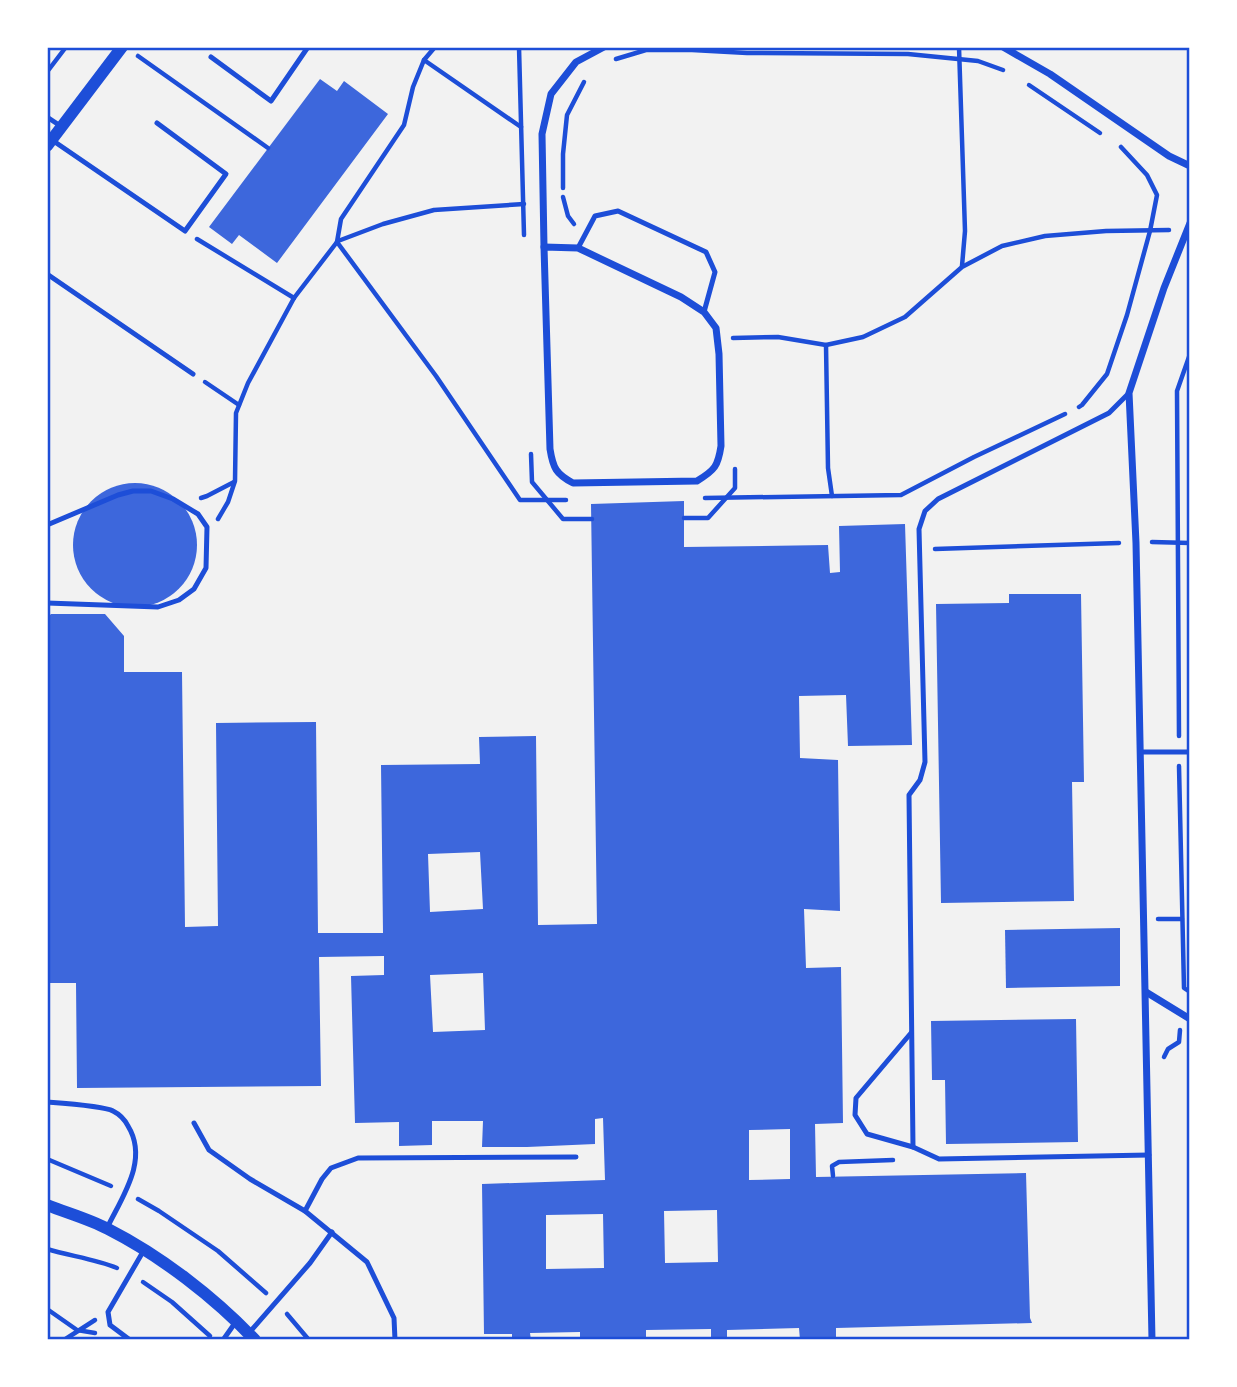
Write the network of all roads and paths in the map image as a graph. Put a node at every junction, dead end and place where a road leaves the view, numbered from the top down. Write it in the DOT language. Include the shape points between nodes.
graph roads {
  1 [pos="66,47"];
  2 [pos="121,47"];
  3 [pos="308,47"];
  4 [pos="435,47"];
  5 [pos="519,47"];
  6 [pos="604,47"];
  7 [pos="958,47"];
  8 [pos="1003,47"];
  9 [pos="136,55"];
  10 [pos="519,56"];
  11 [pos="211,57"];
  12 [pos="424,60"];
  13 [pos="959,60"];
  14 [pos="609,61"];
  15 [pos="47,72"];
  16 [pos="1009,72"];
  17 [pos="1020,79"];
  18 [pos="586,80"];
  19 [pos="47,117"];
  20 [pos="157,123"];
  21 [pos="62,127"];
  22 [pos="521,127"];
  23 [pos="1104,135"];
  24 [pos="1114,142"];
  25 [pos="50,143"];
  26 [pos="268,148"];
  27 [pos="1190,166"];
  28 [pos="563,201"];
  29 [pos="523,204"];
  30 [pos="1189,226"];
  31 [pos="184,231"];
  32 [pos="1150,231"];
  33 [pos="338,242"];
  34 [pos="544,247"];
  35 [pos="578,248"];
  36 [pos="962,267"];
  37 [pos="47,274"];
  38 [pos="294,298"];
  39 [pos="704,312"];
  40 [pos="732,338"];
  41 [pos="825,345"];
  42 [pos="1190,354"];
  43 [pos="193,374"];
  44 [pos="1129,393"];
  45 [pos="239,405"];
  46 [pos="832,496"];
  47 [pos="704,498"];
  48 [pos="573,499"];
  49 [pos="47,525"];
  50 [pos="207,527"];
  51 [pos="1136,542"];
  52 [pos="1177,542"];
  53 [pos="1190,543"];
  54 [pos="919,550"];
  55 [pos="47,603"];
  56 [pos="1140,752"];
  57 [pos="1179,752"];
  58 [pos="1190,752"];
  59 [pos="1183,904"];
  60 [pos="1190,905"];
  61 [pos="1146,992"];
  62 [pos="1190,992"];
  63 [pos="1190,1019"];
  64 [pos="911,1033"];
  65 [pos="47,1102"];
  66 [pos="194,1123"];
  67 [pos="913,1147"];
  68 [pos="1149,1155"];
  69 [pos="576,1157"];
  70 [pos="47,1160"];
  71 [pos="902,1160"];
  72 [pos="833,1177"];
  73 [pos="125,1192"];
  74 [pos="47,1205"];
  75 [pos="305,1211"];
  76 [pos="107,1228"];
  77 [pos="332,1232"];
  78 [pos="144,1250"];
  79 [pos="276,1302"];
  80 [pos="47,1309"];
  81 [pos="236,1321"];
  82 [pos="77,1331"];
  83 [pos="252,1337"];
  84 [pos="64,1340"];
  85 [pos="106,1340"];
  86 [pos="130,1340"];
  87 [pos="223,1340"];
  88 [pos="309,1340"];
  89 [pos="396,1340"];
  90 [pos="1152,1340"];
  1 -- 15 [label="path"];
  2 -- 21 [label="street"];
  3 -- 11 [label="lane" via="271,101"];
  4 -- 12 [label="path"];
  5 -- 10 [label="path"];
  6 -- 34 [label="street" via="576,62 551,94 542,134"];
  7 -- 13 [label="path"];
  8 -- 27 [label="street"];
  9 -- 26 [label="path"];
  12 -- 22 [label="path"];
  12 -- 33 [label="path" via="404,125 341,219"];
  13 -- 14 [label="path" via="908,54 646,50"];
  13 -- 16 [label="path"];
  13 -- 36 [label="path" via="965,231"];
  17 -- 23 [label="path"];
  18 -- 28 [label="path" via="567,114"];
  19 -- 21 [label="lane"];
  20 -- 31 [label="lane" via="226,174"];
  21 -- 25 [label="street"];
  24 -- 32 [label="path" via="1147,175 1157,195"];
  25 -- 31 [label="lane"];
  29 -- 33 [label="path" via="434,210"];
  30 -- 32 [label="path"];
  30 -- 44 [label="street"];
  31 -- 38 [label="path"];
  32 -- 36 [label="path" via="1045,236 1002,246"];
  32 -- 46 [label="path" via="1107,374 1082,405 901,495"];
  33 -- 38 [label="path"];
  33 -- 48 [label="path" via="520,500"];
  34 -- 35 [label="street"];
  34 -- 39 [label="street" via="550,449 559,476 573,483 697,481 712,472 721,446 719,354 716,328"];
  35 -- 39 [label="street"];
  35 -- 39 [label="lane" via="595,216 618,211 706,252 715,272"];
  36 -- 41 [label="path" via="905,317 863,337"];
  37 -- 43 [label="lane"];
  38 -- 45 [label="path"];
  40 -- 41 [label="path" via="778,337"];
  41 -- 46 [label="path"];
  42 -- 52 [label="path" via="1177,391"];
  43 -- 45 [label="path"];
  44 -- 51 [label="street"];
  44 -- 54 [label="lane" via="1110,413 938,499 925,511"];
  45 -- 50 [label="path" via="235,481 218,519"];
  46 -- 47 [label="path"];
  49 -- 50 [label="lane" via="118,495 151,491 198,514"];
  50 -- 55 [label="lane" via="206,568 194,589 179,600 158,607"];
  51 -- 52 [label="path"];
  51 -- 54 [label="path"];
  51 -- 56 [label="street"];
  52 -- 53 [label="path"];
  52 -- 57 [label="path"];
  54 -- 64 [label="lane" via="925,762 909,795"];
  56 -- 57 [label="lane"];
  56 -- 61 [label="street"];
  57 -- 58 [label="lane"];
  57 -- 59 [label="path"];
  59 -- 60 [label="path"];
  59 -- 62 [label="path" via="1184,988"];
  61 -- 63 [label="street"];
  61 -- 68 [label="street"];
  64 -- 67 [label="lane"];
  64 -- 67 [label="lane" via="856,1098 855,1115 867,1134"];
  65 -- 73 [label="lane" via="111,1109 125,1120 137,1146 137,1160"];
  66 -- 75 [label="lane" via="209,1150"];
  67 -- 68 [label="lane" via="939,1159"];
  68 -- 90 [label="street"];
  69 -- 75 [label="lane" via="358,1158 331,1168"];
  70 -- 73 [label="path"];
  71 -- 72 [label="path" via="839,1162 832,1166"];
  73 -- 76 [label="lane"];
  73 -- 79 [label="path" via="218,1251"];
  74 -- 76 [label="street"];
  75 -- 77 [label="lane"];
  76 -- 78 [label="street"];
  77 -- 79 [label="lane"];
  77 -- 89 [label="lane" via="368,1262 394,1318"];
  78 -- 81 [label="street" via="203,1290"];
  78 -- 86 [label="lane" via="108,1312 110,1325"];
  79 -- 83 [label="lane"];
  79 -- 88 [label="path"];
  80 -- 82 [label="path"];
  81 -- 83 [label="street"];
  81 -- 87 [label="lane"];
  82 -- 84 [label="path"];
  82 -- 85 [label="path" via="95,1332"];
}
